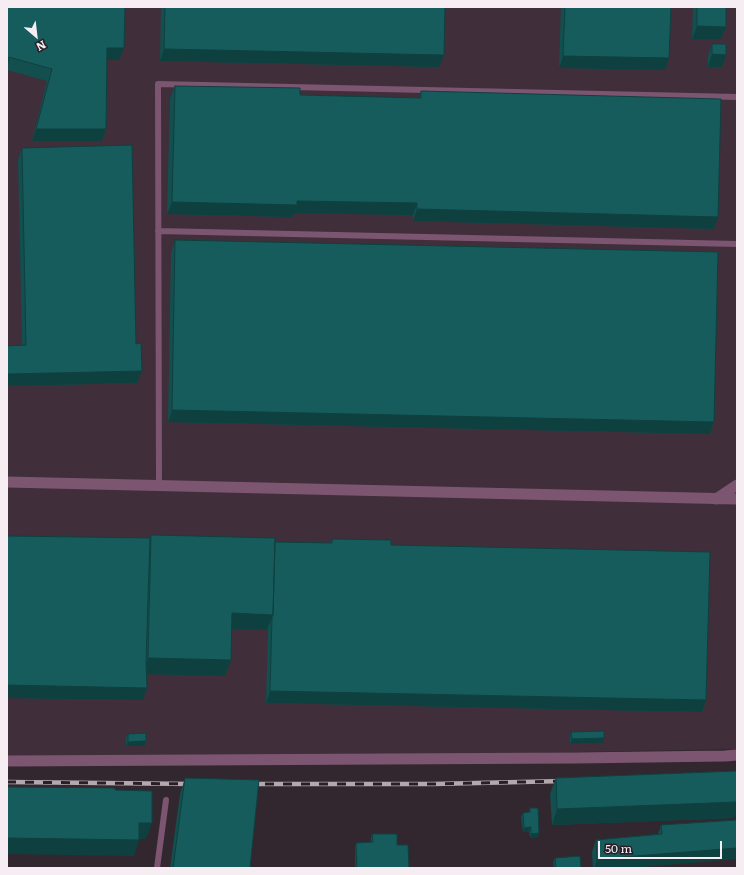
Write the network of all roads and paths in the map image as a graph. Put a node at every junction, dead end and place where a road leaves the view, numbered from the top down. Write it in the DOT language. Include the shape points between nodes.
graph roads {
  1 [pos="737,97"];
  2 [pos="158,231"];
  3 [pos="737,244"];
  4 [pos="7,482"];
  5 [pos="737,485"];
  6 [pos="158,486"];
  7 [pos="716,499"];
  8 [pos="737,499"];
  9 [pos="737,755"];
  10 [pos="7,761"];
  11 [pos="166,800"];
  12 [pos="157,868"];
  1 -- 2 [label="lane" via="158,84"];
  2 -- 3 [label="lane"];
  2 -- 6 [label="lane"];
  4 -- 6 [label="street"];
  5 -- 7 [label="street"];
  6 -- 7 [label="street"];
  7 -- 8 [label="street"];
  9 -- 10 [label="street"];
  11 -- 12 [label="lane"];
}
